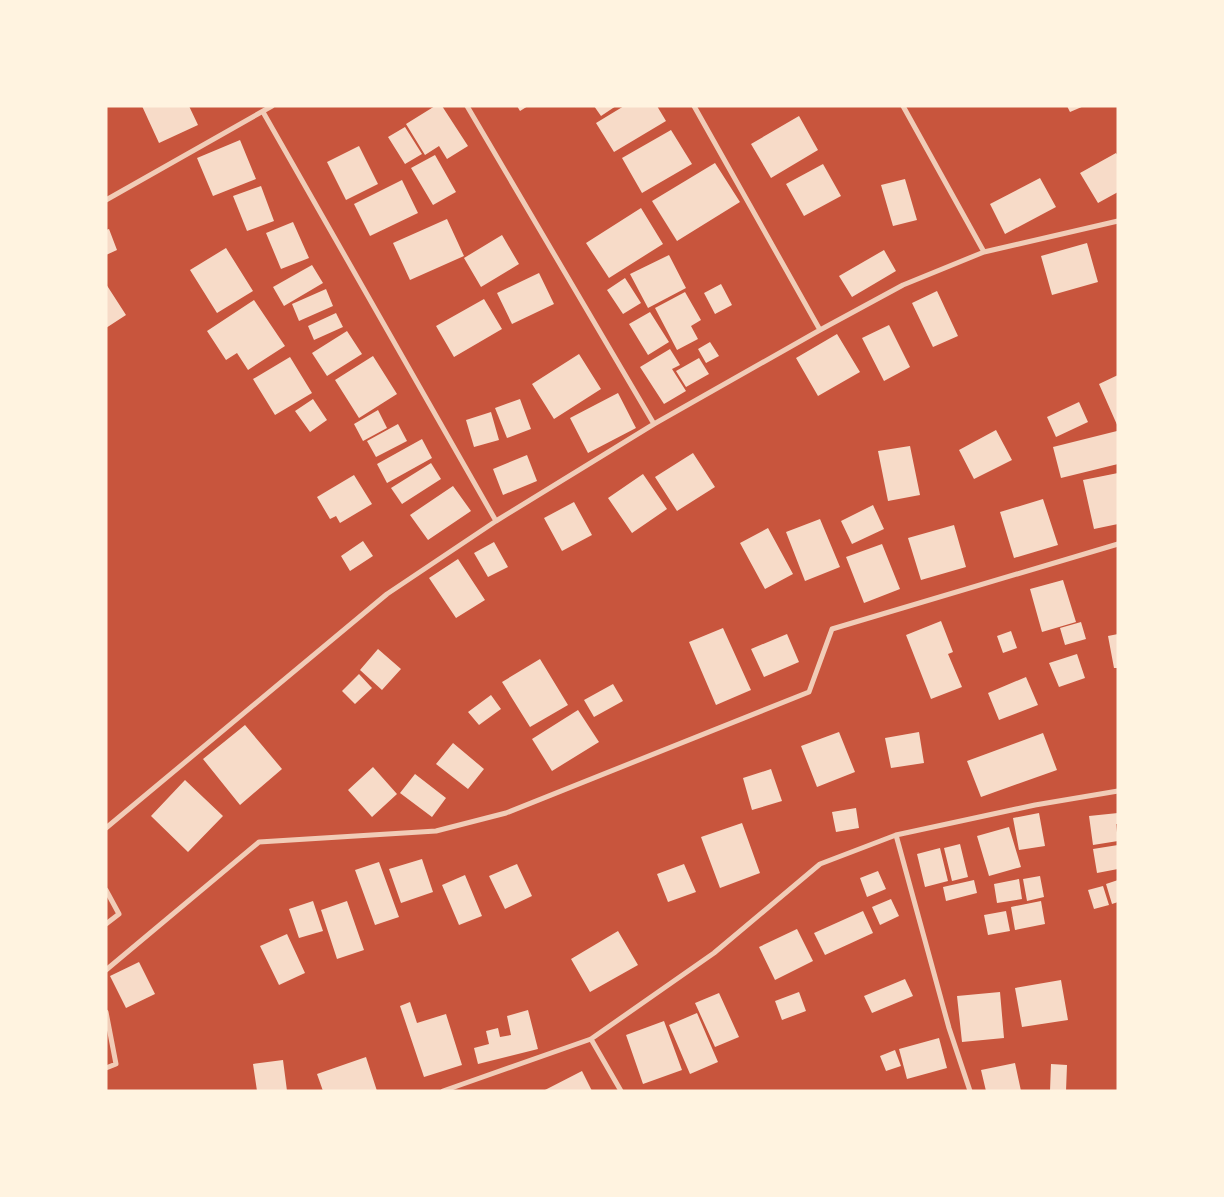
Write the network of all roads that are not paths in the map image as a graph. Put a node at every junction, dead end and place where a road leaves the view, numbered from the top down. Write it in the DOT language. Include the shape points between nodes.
graph roads {
  1 [pos="272,106"];
  2 [pos="467,106"];
  3 [pos="694,106"];
  4 [pos="903,106"];
  5 [pos="263,112"];
  6 [pos="106,200"];
  7 [pos="1118,220"];
  8 [pos="984,252"];
  9 [pos="820,330"];
  10 [pos="654,424"];
  11 [pos="496,521"];
  12 [pos="1118,544"];
  13 [pos="1118,791"];
  14 [pos="106,828"];
  15 [pos="896,835"];
  16 [pos="106,890"];
  17 [pos="106,924"];
  18 [pos="106,970"];
  19 [pos="106,1012"];
  20 [pos="591,1039"];
  21 [pos="106,1068"];
  22 [pos="443,1091"];
  23 [pos="621,1091"];
  24 [pos="970,1091"];
  1 -- 5 [label="street"];
  2 -- 10 [label="street"];
  3 -- 9 [label="street"];
  4 -- 8 [label="street"];
  5 -- 6 [label="street"];
  5 -- 11 [label="street"];
  7 -- 8 [label="street"];
  8 -- 9 [label="street" via="903,285"];
  9 -- 10 [label="street"];
  10 -- 11 [label="street"];
  11 -- 14 [label="street" via="387,594"];
  12 -- 18 [label="street" via="832,629 809,692 506,813 436,830 258,842"];
  13 -- 15 [label="street" via="1035,804"];
  15 -- 20 [label="street" via="820,864 714,953"];
  15 -- 24 [label="street" via="948,1028"];
  16 -- 17 [label="street" via="119,914"];
  19 -- 21 [label="street" via="116,1064"];
  20 -- 22 [label="street"];
  20 -- 23 [label="street"];
}
